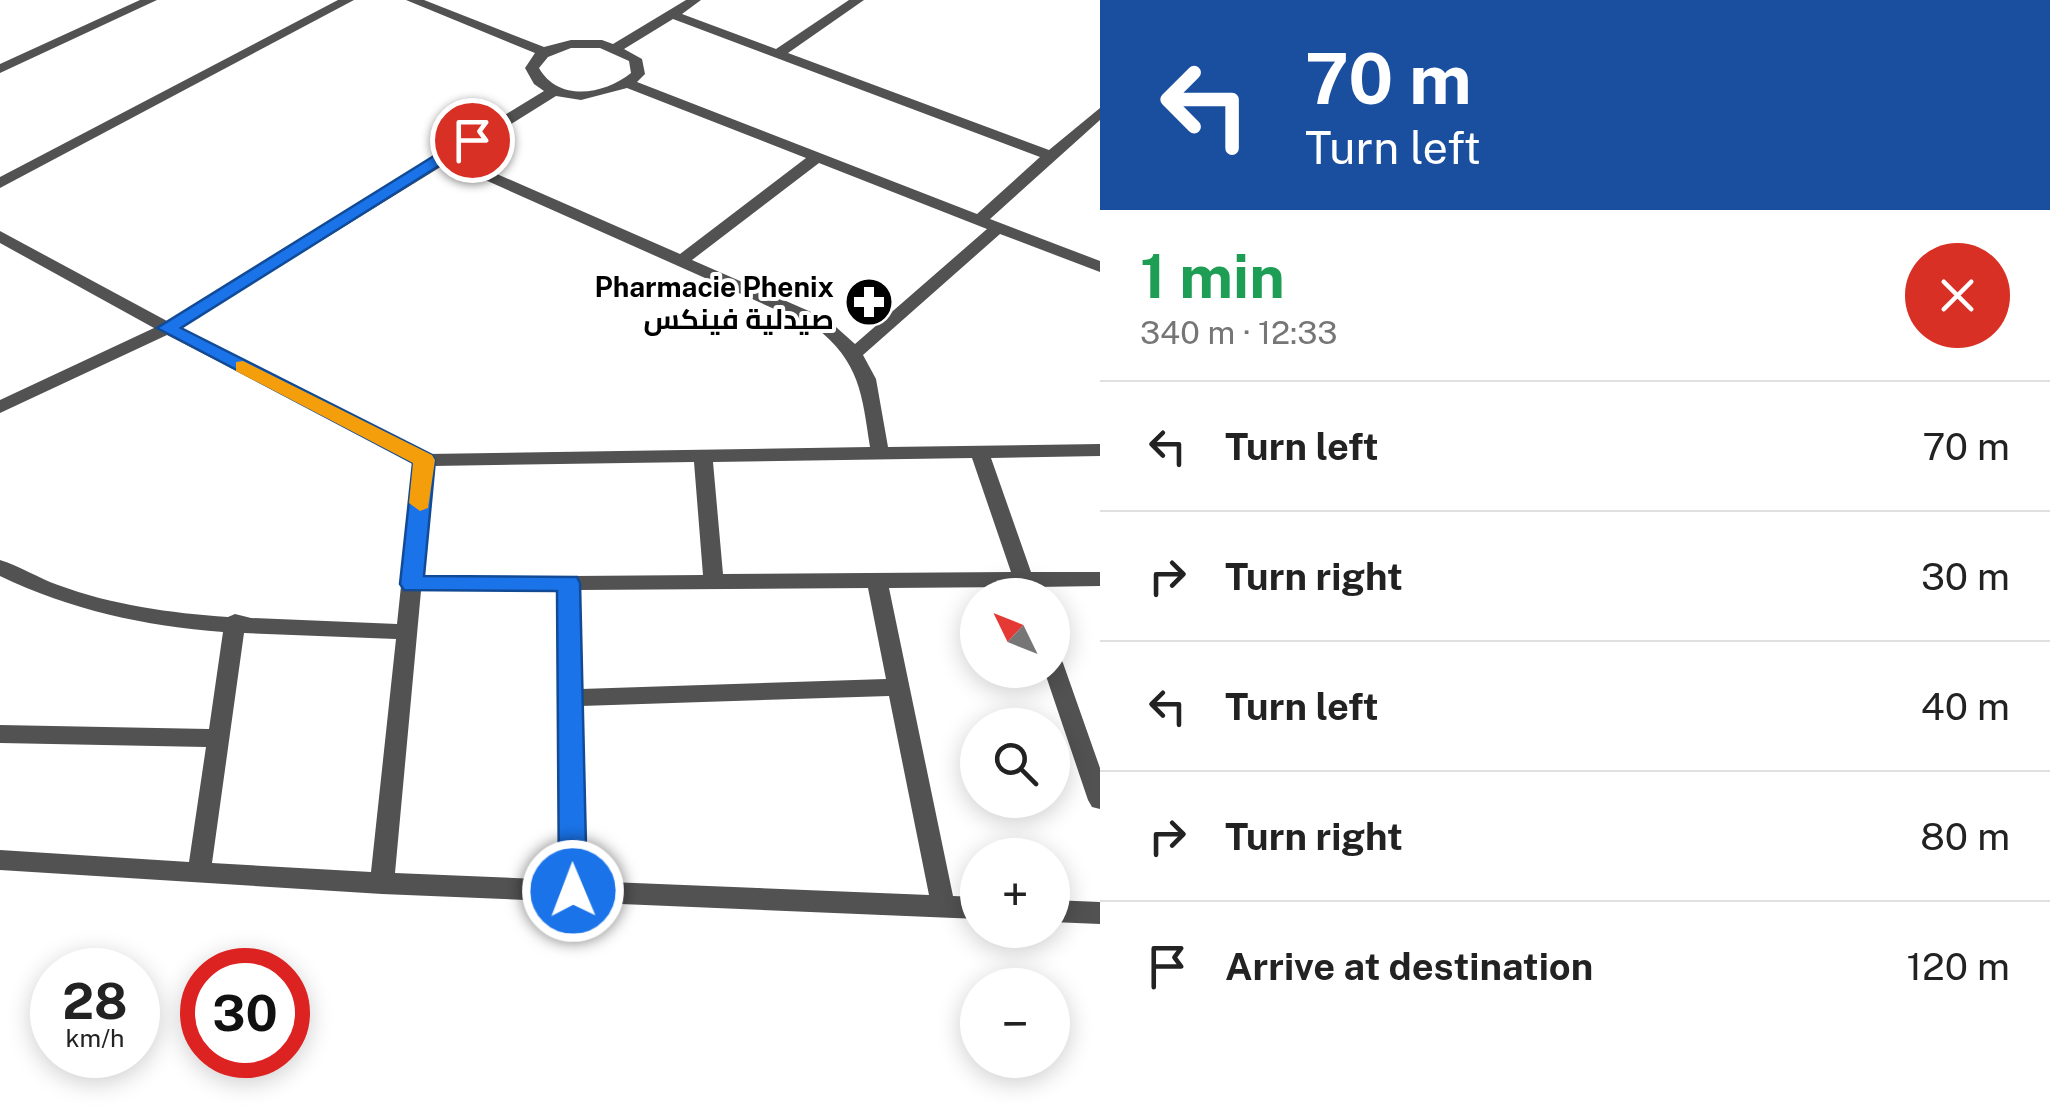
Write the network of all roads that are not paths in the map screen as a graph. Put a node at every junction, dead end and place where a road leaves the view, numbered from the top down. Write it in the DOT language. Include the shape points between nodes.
graph roads {
  1 [pos="150,0"];
  2 [pos="348,0"];
  3 [pos="412,0"];
  4 [pos="694,0"];
  5 [pos="858,0"];
  6 [pos="671,14"];
  7 [pos="616,48"];
  8 [pos="544,52"];
  9 [pos="776,54"];
  10 [pos="0,69"];
  11 [pos="629,84"];
  12 [pos="556,90"];
  13 [pos="1100,112"];
  14 [pos="444,156"];
  15 [pos="1051,156"];
  16 [pos="816,158"];
  17 [pos="0,183"];
  18 [pos="979,220"];
  19 [pos="998,227"];
  20 [pos="0,236"];
  21 [pos="681,261"];
  22 [pos="1100,267"];
  23 [pos="167,328"];
  24 [pos="856,352"];
  25 [pos="0,407"];
  26 [pos="1100,450"];
  27 [pos="979,451"];
  28 [pos="880,453"];
  29 [pos="703,455"];
  30 [pos="424,460"];
  31 [pos="6,577"];
  32 [pos="1023,578"];
  33 [pos="1100,578"];
  34 [pos="877,581"];
  35 [pos="714,582"];
  36 [pos="1070,582"];
  37 [pos="568,583"];
  38 [pos="412,584"];
  39 [pos="960,584"];
  40 [pos="235,622"];
  41 [pos="407,632"];
  42 [pos="898,687"];
  43 [pos="1063,688"];
  44 [pos="570,698"];
  45 [pos="0,734"];
  46 [pos="218,738"];
  47 [pos="1092,752"];
  48 [pos="1100,800"];
  49 [pos="0,860"];
  50 [pos="199,872"];
  51 [pos="382,884"];
  52 [pos="573,891"];
  53 [pos="943,906"];
  54 [pos="960,907"];
  55 [pos="1070,912"];
  56 [pos="1100,913"];
  1 -- 10 [label="street"];
  2 -- 17 [label="street"];
  3 -- 8 [label="street"];
  4 -- 6 [label="street"];
  5 -- 9 [label="street"];
  6 -- 7 [label="street"];
  6 -- 9 [label="street"];
  7 -- 8 [label="street" via="586,43"];
  7 -- 11 [label="street" via="639,66"];
  8 -- 12 [label="street" via="532,68"];
  9 -- 15 [label="street"];
  11 -- 12 [label="street" via="590,95"];
  11 -- 16 [label="street"];
  12 -- 14 [label="street"];
  13 -- 15 [label="street"];
  14 -- 21 [label="street"];
  14 -- 23 [label="street"];
  15 -- 18 [label="street"];
  16 -- 18 [label="street"];
  16 -- 21 [label="street"];
  18 -- 19 [label="street"];
  19 -- 22 [label="street"];
  19 -- 24 [label="street"];
  20 -- 23 [label="street"];
  21 -- 24 [label="street" via="820,323"];
  23 -- 25 [label="street"];
  23 -- 30 [label="street"];
  24 -- 28 [label="street" via="865,368"];
  26 -- 27 [label="street"];
  27 -- 28 [label="street"];
  27 -- 32 [label="street"];
  28 -- 29 [label="street"];
  29 -- 30 [label="street"];
  29 -- 35 [label="street"];
  30 -- 38 [label="street"];
  31 -- 40 [label="street" via="105,610"];
  33 -- 36 [label="street"];
  34 -- 35 [label="street"];
  34 -- 39 [label="street"];
  34 -- 42 [label="street"];
  35 -- 37 [label="street"];
  37 -- 38 [label="street"];
  37 -- 44 [label="street"];
  38 -- 41 [label="street"];
  40 -- 41 [label="street"];
  40 -- 46 [label="street"];
  41 -- 51 [label="street"];
  42 -- 44 [label="street"];
  42 -- 53 [label="street"];
  43 -- 47 [label="street"];
  44 -- 52 [label="street"];
  45 -- 46 [label="street"];
  46 -- 50 [label="street"];
  47 -- 48 [label="street"];
  49 -- 50 [label="street"];
  50 -- 51 [label="street"];
  51 -- 52 [label="street"];
  52 -- 53 [label="street"];
  53 -- 54 [label="street"];
  55 -- 56 [label="street"];
}
